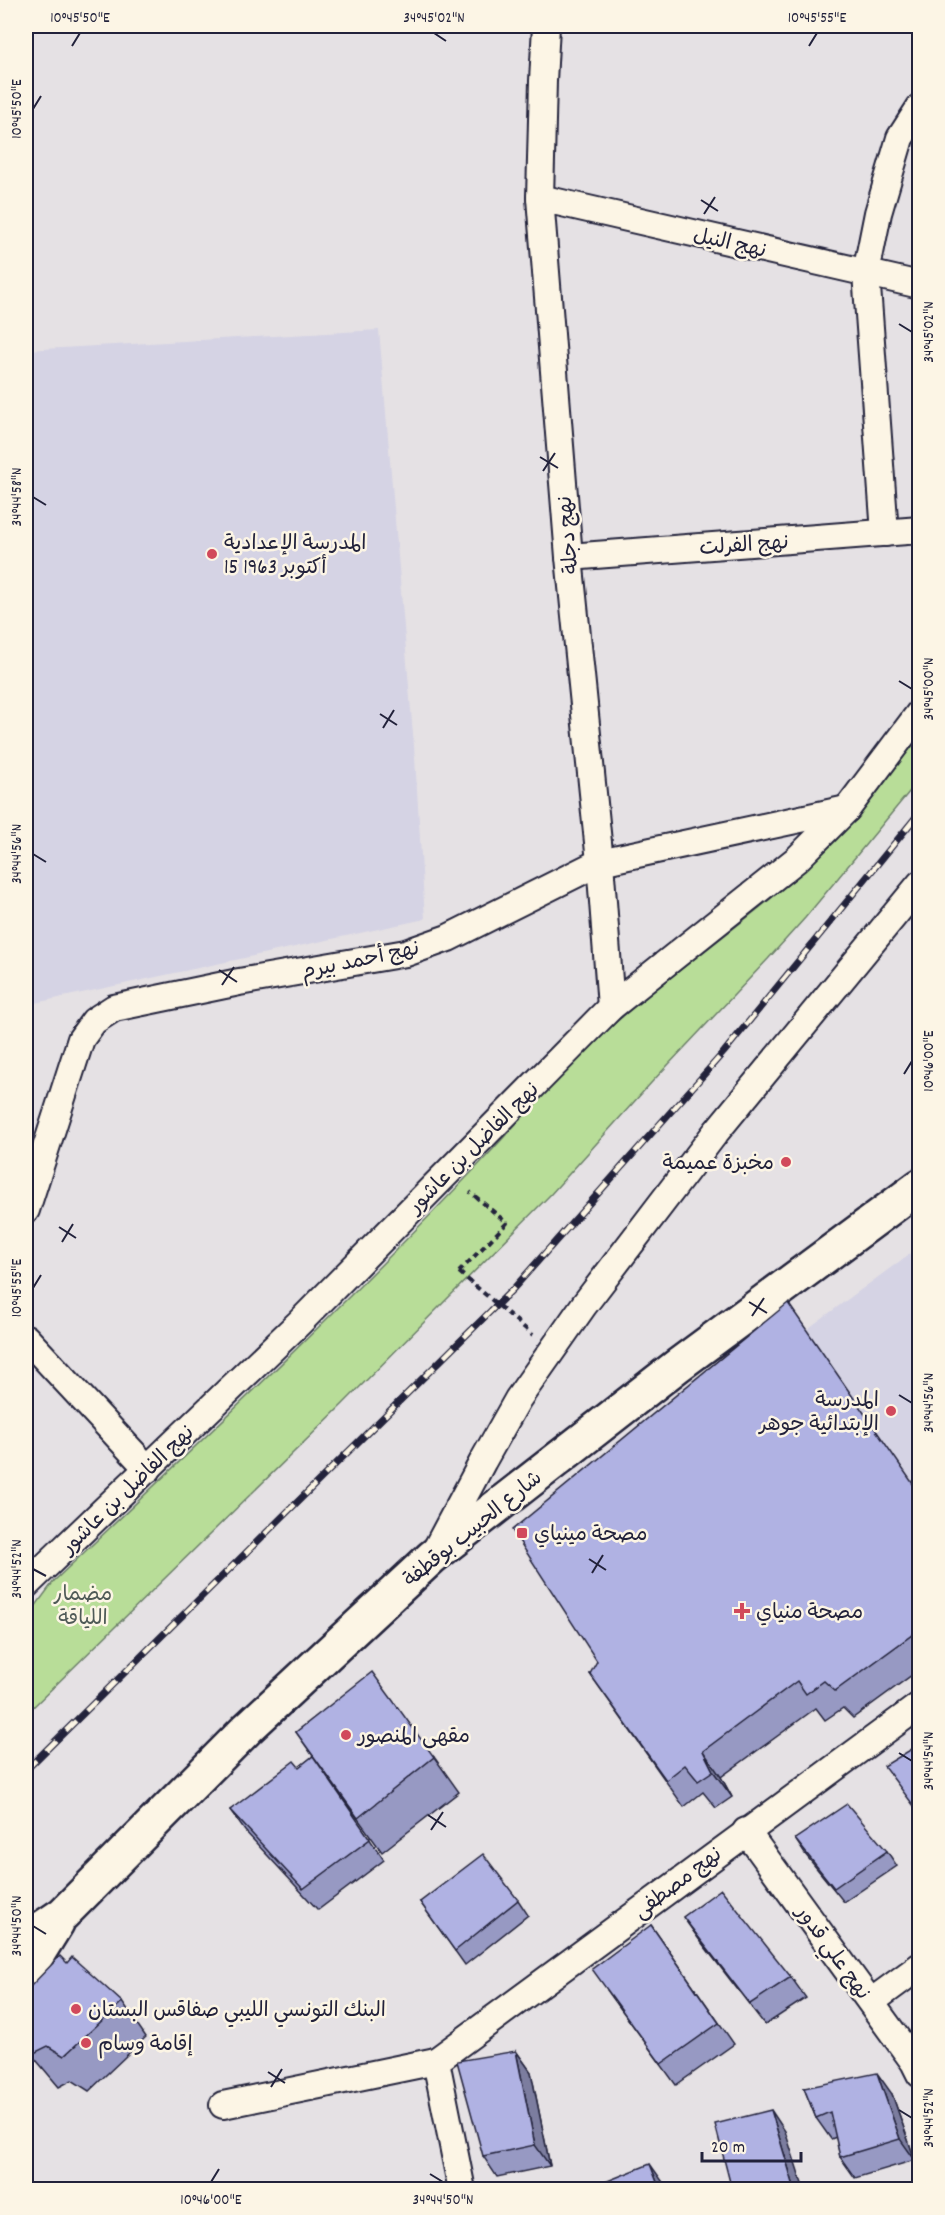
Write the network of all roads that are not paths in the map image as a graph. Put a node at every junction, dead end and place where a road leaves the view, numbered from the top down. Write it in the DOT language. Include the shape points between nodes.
graph roads {
  1 [pos="546,26"];
  2 [pos="920,107"];
  3 [pos="540,198"];
  4 [pos="866,273"];
  5 [pos="920,285"];
  6 [pos="920,530"];
  7 [pos="885,533"];
  8 [pos="569,557"];
  9 [pos="920,712"];
  10 [pos="847,809"];
  11 [pos="600,862"];
  12 [pos="920,884"];
  13 [pos="611,1007"];
  14 [pos="920,1186"];
  15 [pos="26,1210"];
  16 [pos="26,1338"];
  17 [pos="148,1469"];
  18 [pos="432,1557"];
  19 [pos="26,1586"];
  20 [pos="920,1705"];
  21 [pos="746,1831"];
  22 [pos="63,1914"];
  23 [pos="26,1939"];
  24 [pos="920,1966"];
  25 [pos="26,1973"];
  26 [pos="871,2002"];
  27 [pos="436,2061"];
  28 [pos="920,2074"];
  29 [pos="223,2106"];
  30 [pos="462,2190"];
  1 -- 3 [label="street, نهج دجلة"];
  2 -- 4 [label="street" via="900,138 878,213"];
  3 -- 4 [label="street, نهج النيل"];
  3 -- 8 [label="street, نهج دجلة"];
  4 -- 5 [label="street, نهج النيل"];
  4 -- 7 [label="street"];
  6 -- 7 [label="street, نهج الفرلت"];
  7 -- 8 [label="street, نهج الفرلت"];
  8 -- 11 [label="street, نهج دجلة"];
  9 -- 10 [label="street, نهج الفاضل بن عاشور"];
  10 -- 11 [label="street, نهج أحمد بيرم"];
  10 -- 13 [label="street, نهج الفاضل بن عاشور" via="797,859"];
  11 -- 13 [label="street, نهج دجلة"];
  11 -- 15 [label="street, نهج أحمد بيرم" via="448,938 406,953 114,1008 94,1021 81,1039"];
  12 -- 18 [label="street" via="716,1132 584,1305 518,1399"];
  13 -- 17 [label="street, نهج الفاضل بن عاشور" via="299,1323"];
  14 -- 18 [label="main road, شارع الحبيب بوقطفة" via="677,1366"];
  16 -- 17 [label="street"];
  17 -- 19 [label="street, نهج الفاضل بن عاشور"];
  18 -- 22 [label="main road, شارع الحبيب بوقطفة" via="249,1728"];
  20 -- 21 [label="street, نهج مصطفى"];
  21 -- 26 [label="street, نهج علي قدور"];
  21 -- 27 [label="street, نهج مصطفى"];
  22 -- 23 [label="main road, شارع الحبيب بوقطفة"];
  22 -- 25 [label="main road, شارع الحبيب بوقطفة"];
  24 -- 26 [label="street"];
  26 -- 28 [label="street, نهج علي قدور"];
  27 -- 29 [label="street, نهج مصطفى"];
  27 -- 30 [label="street"];
}
